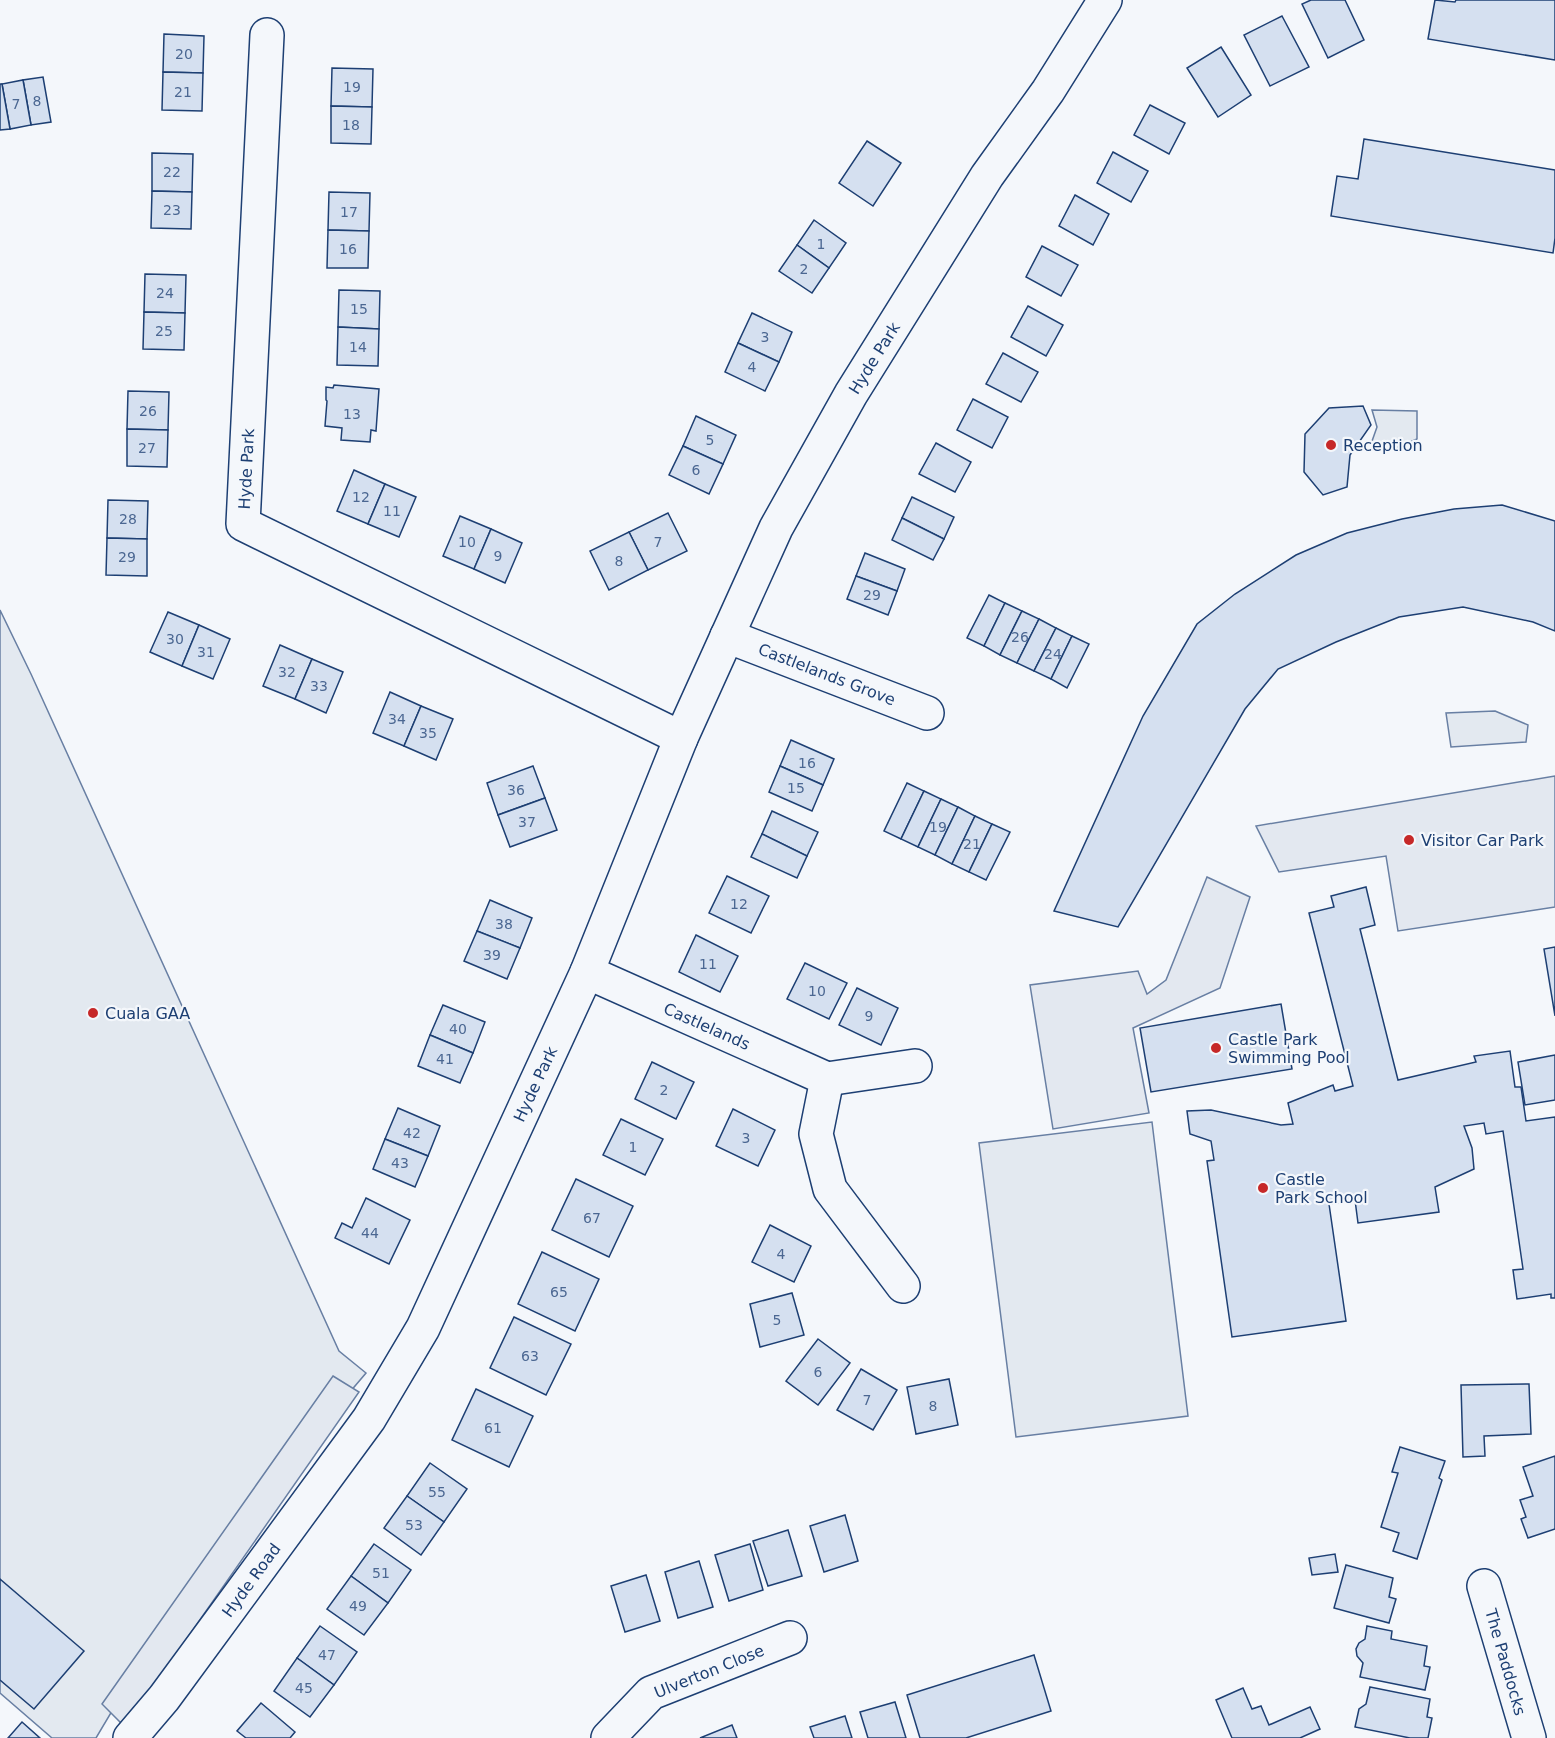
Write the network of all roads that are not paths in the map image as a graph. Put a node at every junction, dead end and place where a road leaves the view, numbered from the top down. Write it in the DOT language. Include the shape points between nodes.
graph roads {
  1 [pos="1105,0"];
  2 [pos="267,35"];
  3 [pos="727,636"];
  4 [pos="927,713"];
  5 [pos="681,738"];
  6 [pos="587,972"];
  7 [pos="915,1066"];
  8 [pos="827,1079"];
  9 [pos="903,1286"];
  10 [pos="369,1419"];
  11 [pos="1484,1586"];
  12 [pos="790,1638"];
  13 [pos="130,1738"];
  14 [pos="608,1738"];
  15 [pos="1529,1738"];
  1 -- 3 [label="street, Hyde Park" via="1048,91 987,176 851,394 776,528"];
  2 -- 5 [label="street, Hyde Park" via="243,524"];
  3 -- 4 [label="street, Castlelands Grove"];
  3 -- 5 [label="street, Hyde Park"];
  5 -- 6 [label="street, Hyde Park"];
  6 -- 8 [label="street, Castlelands"];
  6 -- 10 [label="street, Hyde Park" via="423,1328"];
  7 -- 8 [label="street"];
  8 -- 9 [label="street" via="816,1134 830,1189"];
  10 -- 13 [label="street, Hyde Road" via="171,1689"];
  11 -- 15 [label="street, The Paddocks"];
  12 -- 14 [label="street, Ulverton Close" via="651,1693"];
}
